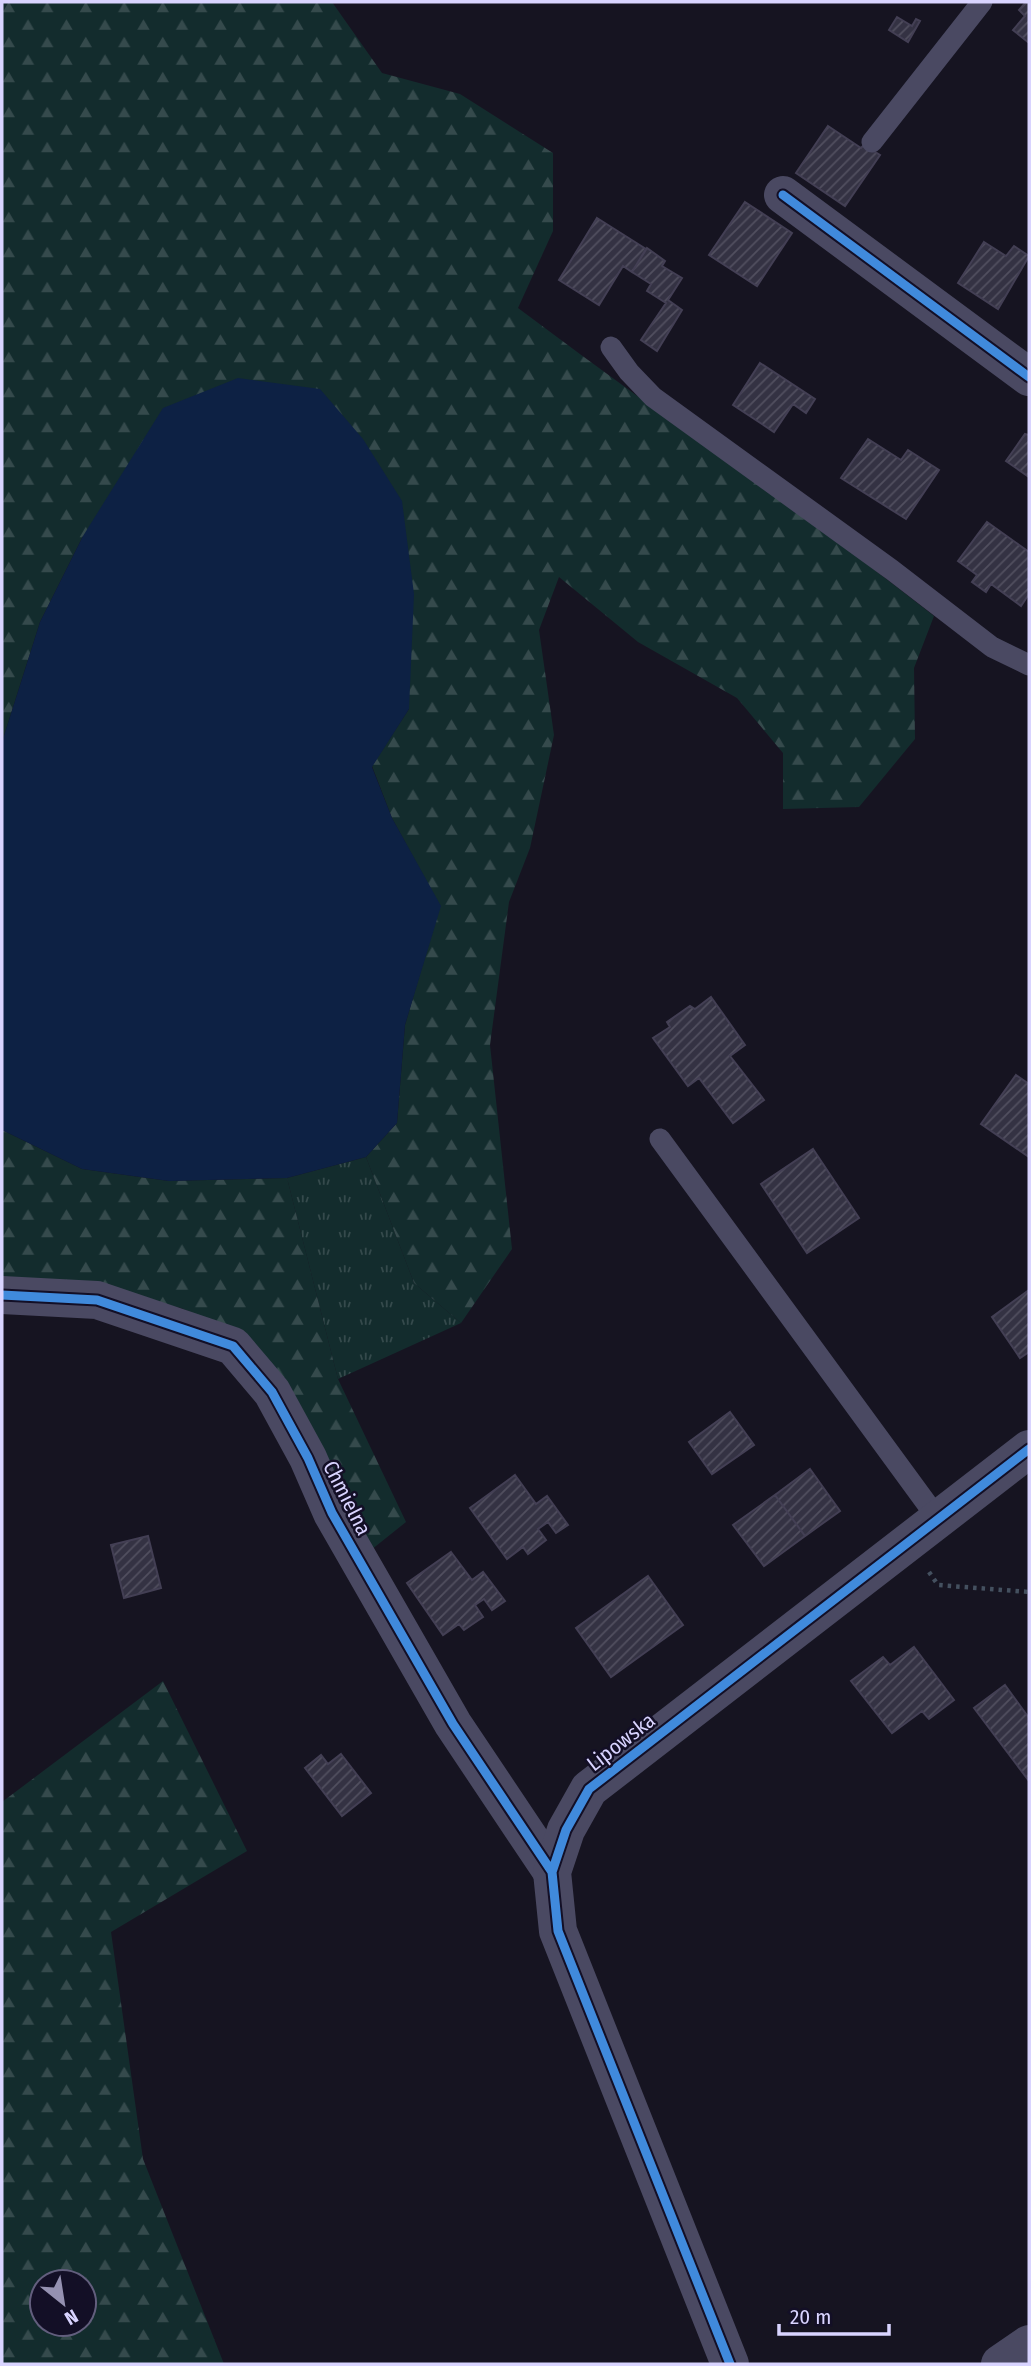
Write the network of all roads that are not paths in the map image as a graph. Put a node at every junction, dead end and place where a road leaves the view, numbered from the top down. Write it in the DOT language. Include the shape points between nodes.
graph roads {
  1 [pos="982,2"];
  2 [pos="872,142"];
  3 [pos="783,195"];
  4 [pos="611,347"];
  5 [pos="1029,377"];
  6 [pos="1029,666"];
  7 [pos="660,1139"];
  8 [pos="2,1296"];
  9 [pos="1029,1449"];
  10 [pos="938,1519"];
  11 [pos="552,1872"];
  12 [pos="1029,2344"];
  13 [pos="730,2364"];
  14 [pos="1000,2364"];
  1 -- 2 [label="lane"];
  3 -- 5 [label="street"];
  4 -- 6 [label="lane" via="653,397 992,647"];
  7 -- 10 [label="lane"];
  8 -- 11 [label="street, Chmielna" via="97,1300 233,1346 272,1392 332,1513 453,1724"];
  9 -- 10 [label="street, Lipowska"];
  10 -- 11 [label="street, Lipowska" via="589,1788 566,1830"];
  11 -- 13 [label="street, Lipowska" via="558,1931"];
  12 -- 14 [label="street"];
}
